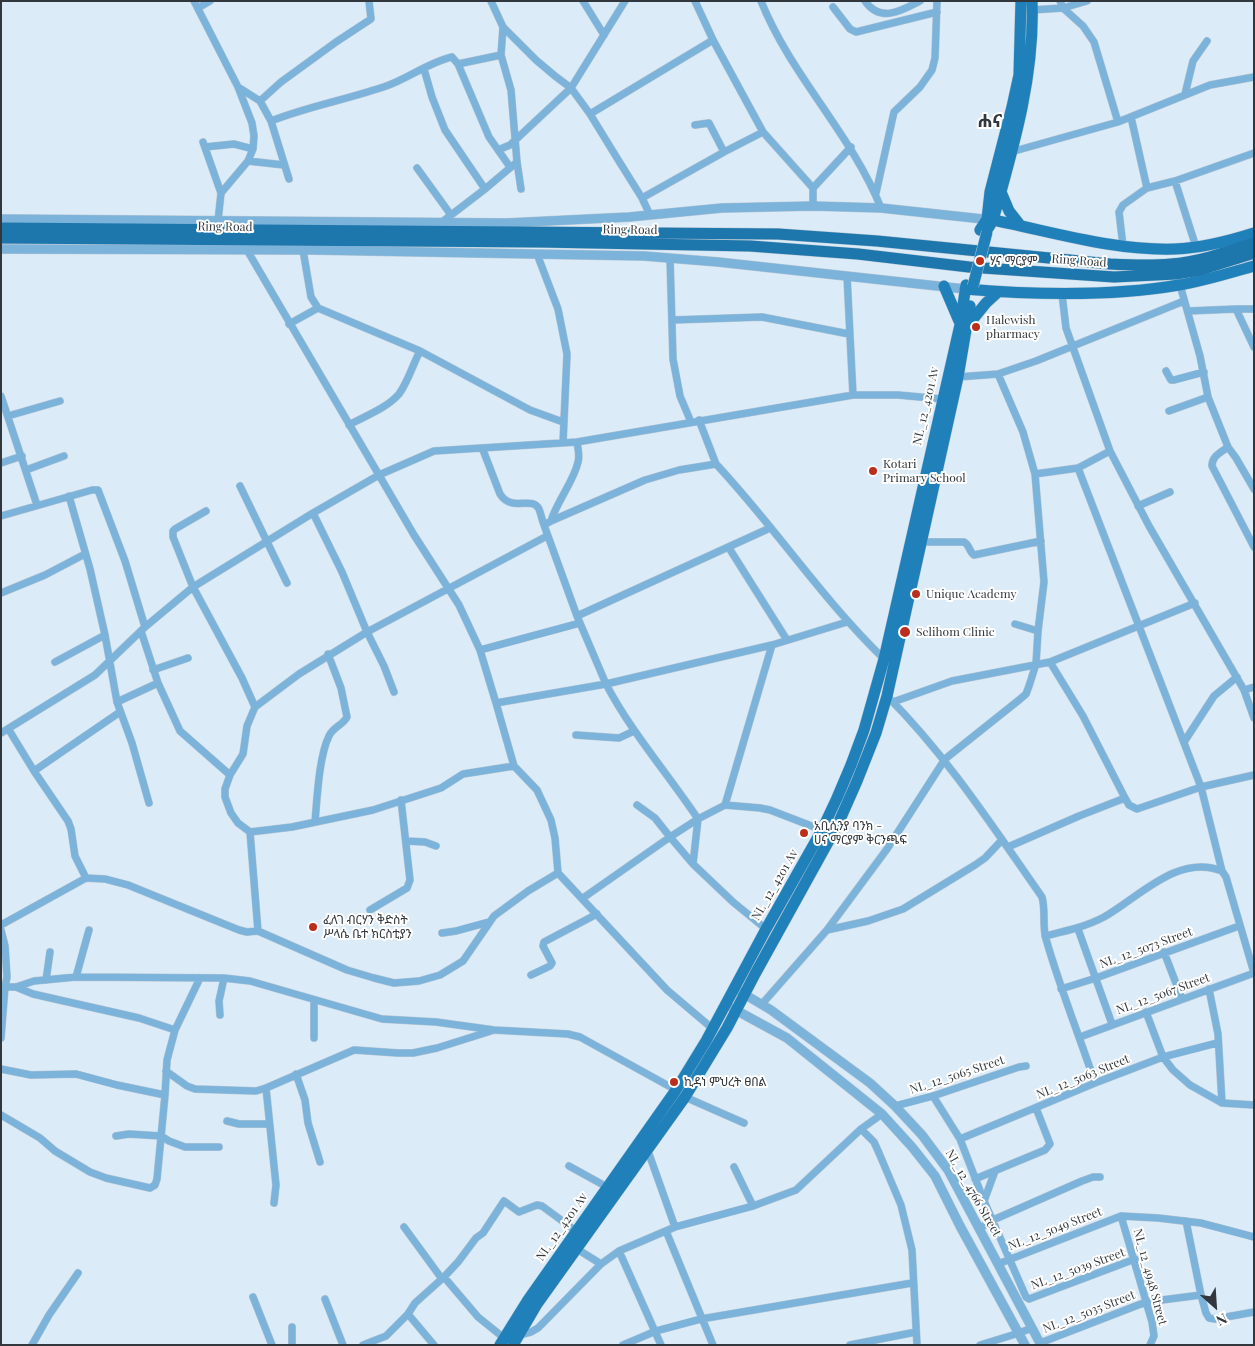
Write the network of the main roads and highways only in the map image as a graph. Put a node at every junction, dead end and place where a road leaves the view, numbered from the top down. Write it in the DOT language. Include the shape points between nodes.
graph roads {
  1 [pos="1021,1"];
  2 [pos="1032,6"];
  3 [pos="1001,192"];
  4 [pos="990,219"];
  5 [pos="1020,225"];
  6 [pos="1,228"];
  7 [pos="1254,233"];
  8 [pos="1,238"];
  9 [pos="1254,243"];
  10 [pos="1254,253"];
  11 [pos="1254,266"];
  12 [pos="944,286"];
  13 [pos="969,287"];
  14 [pos="998,292"];
  15 [pos="964,325"];
  16 [pos="740,991"];
  17 [pos="731,1007"];
  18 [pos="681,1094"];
  19 [pos="509,1341"];
  1 -- 4 [label="main road" via="1019,75 993,177"];
  2 -- 3 [label="main road" via="1030,59 1023,108"];
  3 -- 4 [label="main road"];
  3 -- 5 [label="main road" via="1009,211"];
  4 -- 5 [label="main road"];
  4 -- 13 [label="main road, bridge" via="983,231"];
  5 -- 7 [label="main road" via="1142,248 1196,247"];
  6 -- 9 [label="highway, Ring Road" via="778,234 1143,265 1196,260"];
  8 -- 10 [label="highway, Ring Road" via="750,246 1114,277 1200,270"];
  11 -- 14 [label="main road" via="1180,285 1120,292"];
  12 -- 15 [label="main road"];
  13 -- 14 [label="main road"];
  13 -- 15 [label="main road"];
  14 -- 15 [label="main road"];
  15 -- 16 [label="main road, NL_12_4201 Av" via="942,399 884,659 864,730 822,830 766,929"];
  15 -- 16 [label="main road, NL_12_4201 Av" via="958,377 890,699 838,824"];
  16 -- 17 [label="main road, NL_12_4201 Av"];
  17 -- 18 [label="main road, NL_12_4201 Av" via="713,1029"];
  17 -- 18 [label="main road, NL_12_4201 Av" via="723,1036"];
  18 -- 19 [label="main road, NL_12_4201 Av" via="648,1151"];
  18 -- 19 [label="main road, NL_12_4201 Av" via="576,1231 528,1300"];
}
